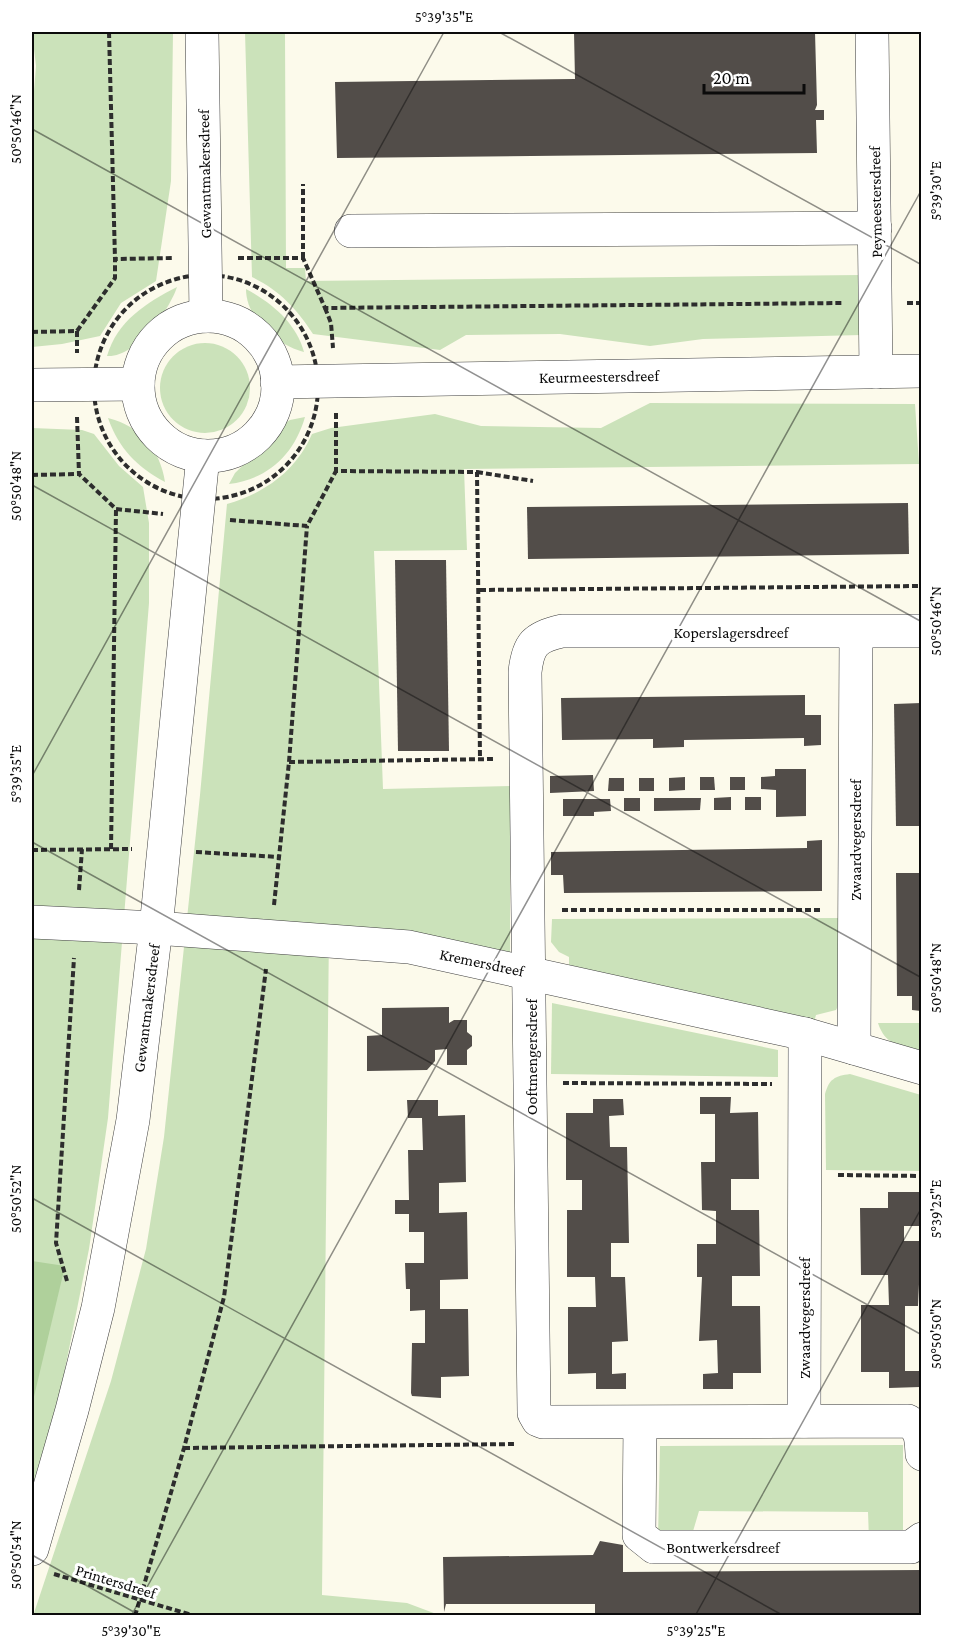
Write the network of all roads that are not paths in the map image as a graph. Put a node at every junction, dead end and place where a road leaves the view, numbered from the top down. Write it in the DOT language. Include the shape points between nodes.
graph roads {
  1 [pos="202,32"];
  2 [pos="872,32"];
  3 [pos="875,228"];
  4 [pos="351,231"];
  5 [pos="206,316"];
  6 [pos="921,371"];
  7 [pos="876,372"];
  8 [pos="277,382"];
  9 [pos="138,384"];
  10 [pos="32,385"];
  11 [pos="203,456"];
  12 [pos="921,631"];
  13 [pos="856,632"];
  14 [pos="541,635"];
  15 [pos="32,922"];
  16 [pos="156,928"];
  17 [pos="531,972"];
  18 [pos="806,1034"];
  19 [pos="854,1048"];
  20 [pos="921,1068"];
  21 [pos="804,1421"];
  22 [pos="640,1423"];
  23 [pos="921,1454"];
  24 [pos="921,1539"];
  25 [pos="37,1560"];
  1 -- 5 [label="street, Gewantmakersdreef"];
  2 -- 3 [label="street, Peymeestersdreef"];
  3 -- 4 [label="street"];
  3 -- 7 [label="street, Peymeestersdreef"];
  5 -- 8 [label="street" via="234,321 257,337 269,352"];
  5 -- 9 [label="street" via="184,320 159,336 146,354"];
  6 -- 7 [label="street, Keurmeestersdreef"];
  7 -- 8 [label="street, Keurmeestersdreef"];
  8 -- 11 [label="street" via="273,410 261,432 228,453"];
  9 -- 10 [label="street"];
  9 -- 11 [label="street" via="140,404 155,432 180,450"];
  11 -- 16 [label="street, Gewantmakersdreef"];
  12 -- 13 [label="street, Koperslagersdreef"];
  13 -- 14 [label="street, Koperslagersdreef" via="562,631"];
  13 -- 19 [label="street, Zwaardvegersdreef"];
  14 -- 17 [label="street, Ooftmengersdreef" via="527,653"];
  15 -- 16 [label="street, Kremersdreef"];
  16 -- 17 [label="street, Kremersdreef" via="409,947"];
  16 -- 25 [label="street, Gewantmakersdreef" via="133,1120 101,1295"];
  17 -- 18 [label="street, Kremersdreef"];
  17 -- 22 [label="street, Ooftmengersdreef" via="536,1416"];
  18 -- 19 [label="street, Kremersdreef"];
  18 -- 21 [label="street, Zwaardvegersdreef"];
  19 -- 20 [label="street, Kremersdreef"];
  21 -- 22 [label="street"];
  21 -- 23 [label="street" via="908,1421 921,1434"];
  22 -- 24 [label="street, Bontwerkersdreef" via="639,1535 654,1547 911,1547"];
}
